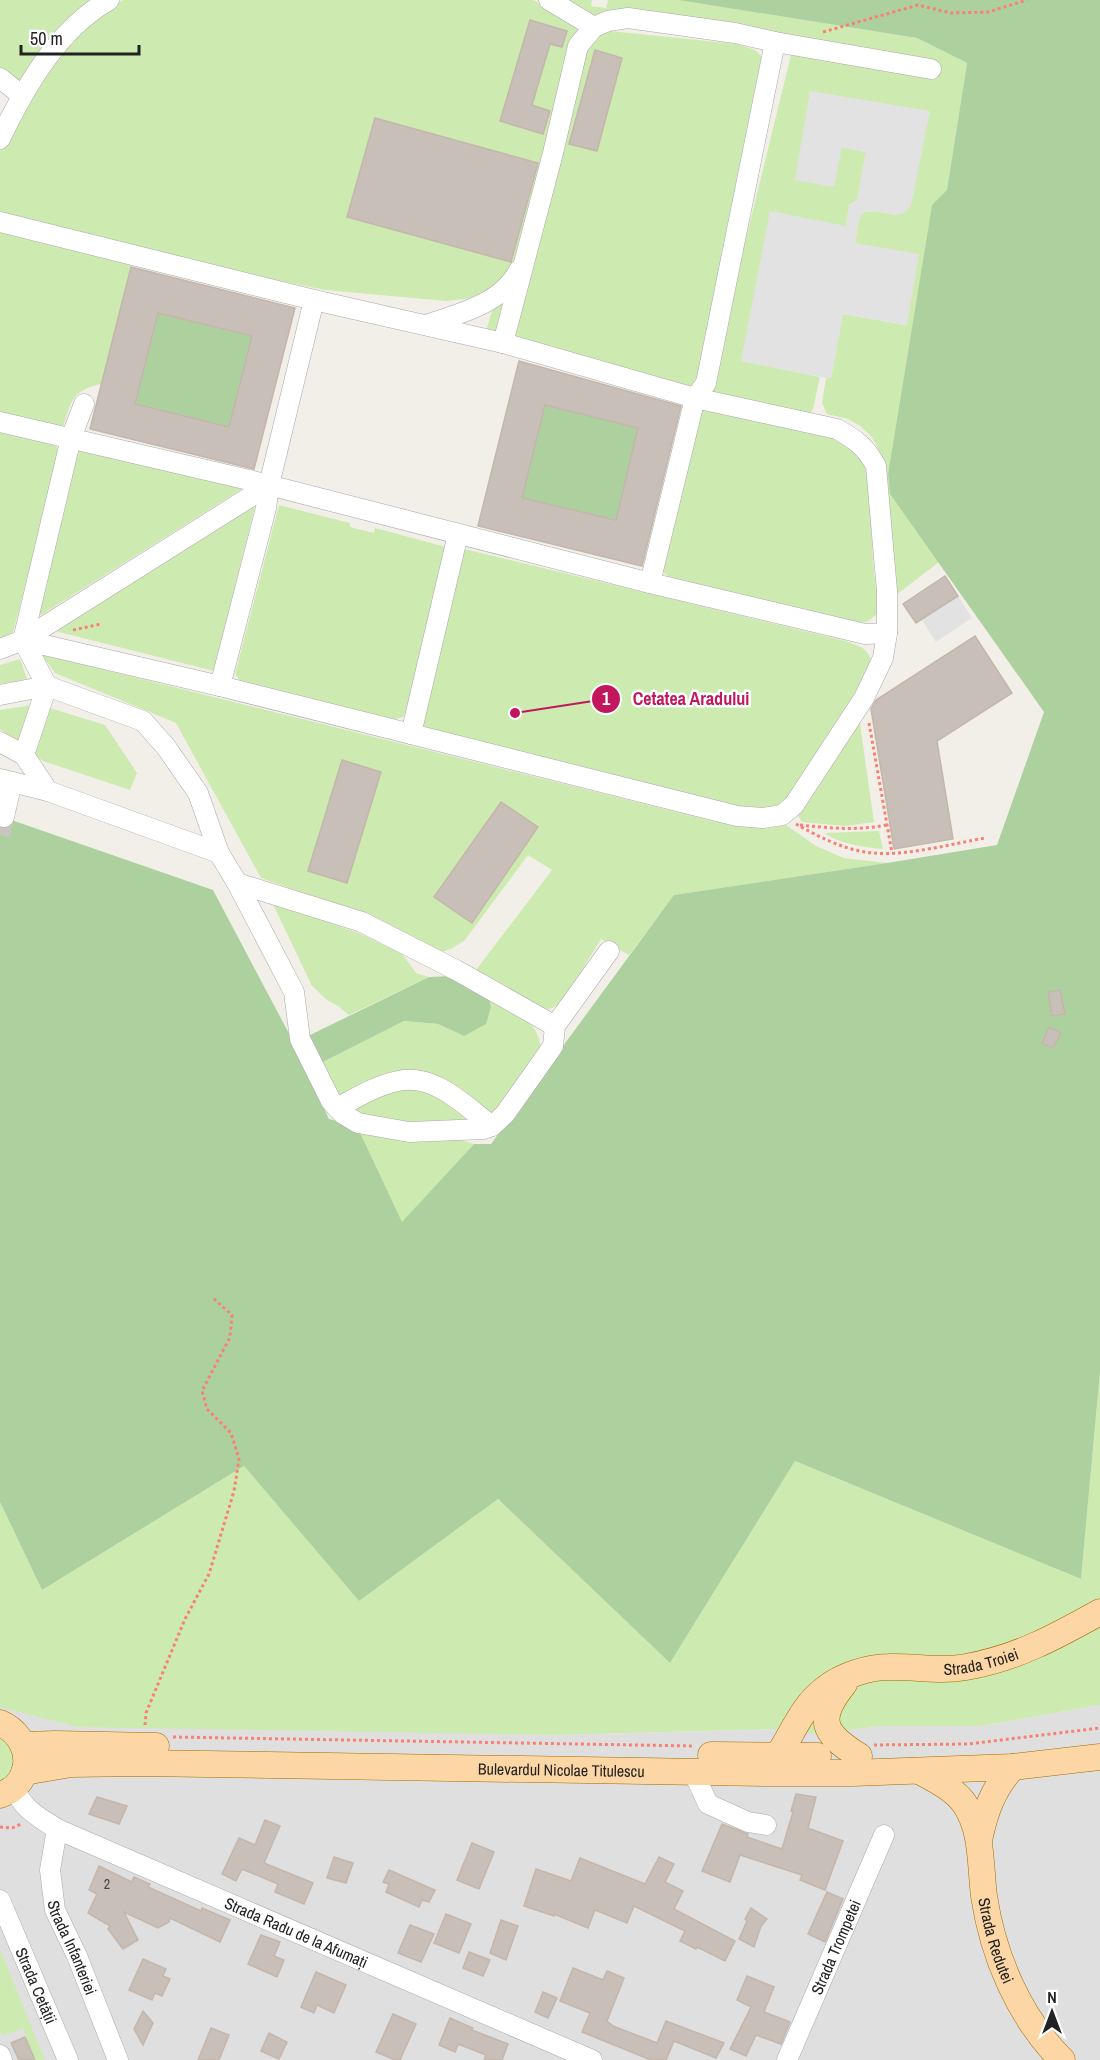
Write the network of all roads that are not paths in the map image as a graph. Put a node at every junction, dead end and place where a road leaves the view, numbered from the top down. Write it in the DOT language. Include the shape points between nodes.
graph roads {
  1 [pos="110,0"];
  2 [pos="549,0"];
  3 [pos="594,27"];
  4 [pos="784,44"];
  5 [pos="931,69"];
  6 [pos="0,78"];
  7 [pos="21,95"];
  8 [pos="0,139"];
  9 [pos="0,222"];
  10 [pos="525,257"];
  11 [pos="314,300"];
  12 [pos="425,326"];
  13 [pos="503,343"];
  14 [pos="695,398"];
  15 [pos="84,404"];
  16 [pos="0,422"];
  17 [pos="71,438"];
  18 [pos="269,485"];
  19 [pos="458,534"];
  20 [pos="650,583"];
  21 [pos="887,633"];
  22 [pos="23,640"];
  23 [pos="0,649"];
  24 [pos="47,686"];
  25 [pos="220,686"];
  26 [pos="0,695"];
  27 [pos="411,734"];
  28 [pos="0,742"];
  29 [pos="24,755"];
  30 [pos="6,780"];
  31 [pos="48,790"];
  32 [pos="4,817"];
  33 [pos="219,853"];
  34 [pos="237,883"];
  35 [pos="609,951"];
  36 [pos="555,1026"];
  37 [pos="337,1108"];
  38 [pos="492,1126"];
  39 [pos="1100,1612"];
  40 [pos="853,1674"];
  41 [pos="0,1723"];
  42 [pos="1100,1739"];
  43 [pos="24,1745"];
  44 [pos="849,1750"];
  45 [pos="778,1755"];
  46 [pos="1100,1757"];
  47 [pos="1013,1767"];
  48 [pos="920,1771"];
  49 [pos="697,1780"];
  50 [pos="8,1791"];
  51 [pos="766,1825"];
  52 [pos="57,1829"];
  53 [pos="884,1835"];
  54 [pos="979,1840"];
  55 [pos="0,1887"];
  56 [pos="3,1905"];
  57 [pos="0,2055"];
  58 [pos="2,2060"];
  59 [pos="68,2060"];
  60 [pos="118,2060"];
  61 [pos="592,2060"];
  62 [pos="788,2060"];
  63 [pos="1062,2060"];
  1 -- 7 [label="street" via="74,26"];
  2 -- 3 [label="street"];
  3 -- 4 [label="street" via="628,18"];
  3 -- 10 [label="street" via="578,46"];
  4 -- 5 [label="street"];
  4 -- 14 [label="street" via="706,383"];
  6 -- 7 [label="street"];
  7 -- 8 [label="street"];
  9 -- 11 [label="street"];
  10 -- 12 [label="street" via="505,289 466,311"];
  10 -- 13 [label="street"];
  11 -- 12 [label="street"];
  11 -- 18 [label="street"];
  12 -- 13 [label="street"];
  13 -- 14 [label="street"];
  14 -- 20 [label="street"];
  14 -- 21 [label="street" via="837,429 867,450 876,466"];
  15 -- 17 [label="street"];
  16 -- 17 [label="street"];
  17 -- 18 [label="street"];
  17 -- 22 [label="street"];
  18 -- 19 [label="street"];
  18 -- 22 [label="street"];
  18 -- 25 [label="street"];
  19 -- 20 [label="street"];
  19 -- 27 [label="street"];
  20 -- 21 [label="street" via="865,634"];
  21 -- 27 [label="street" via="883,658 864,698 794,805 790,820 737,816"];
  22 -- 23 [label="street"];
  22 -- 24 [label="street"];
  22 -- 25 [label="street"];
  24 -- 26 [label="street"];
  24 -- 29 [label="street"];
  24 -- 33 [label="street" via="143,721 198,793"];
  25 -- 27 [label="street"];
  28 -- 29 [label="street"];
  29 -- 31 [label="street"];
  30 -- 31 [label="street"];
  30 -- 32 [label="street"];
  31 -- 33 [label="street"];
  33 -- 34 [label="street"];
  34 -- 36 [label="street" via="362,922"];
  34 -- 37 [label="street" via="294,992 300,1039"];
  35 -- 36 [label="street"];
  36 -- 38 [label="street" via="553,1046 505,1114"];
  37 -- 38 [label="street" via="358,1123 409,1132"];
  37 -- 38 [label="street" via="383,1086 413,1079 443,1089"];
  39 -- 40 [label="main road, Strada Troiei" via="1032,1649 999,1661 929,1670 889,1667"];
  40 -- 44 [label="main road" via="828,1705 825,1719 834,1738"];
  40 -- 45 [label="main road, Strada Troiei" via="825,1688 803,1713"];
  41 -- 43 [label="main road" via="17,1733"];
  42 -- 44 [label="main road, Bulevardul Nicolae Titulescu" via="927,1755"];
  43 -- 45 [label="main road, Bulevardul Nicolae Titulescu"];
  43 -- 50 [label="main road" via="27,1758"];
  44 -- 45 [label="main road, Bulevardul Nicolae Titulescu"];
  46 -- 47 [label="main road, Bulevardul Nicolae Titulescu"];
  47 -- 48 [label="main road, Bulevardul Nicolae Titulescu"];
  47 -- 54 [label="main road" via="990,1799"];
  48 -- 50 [label="main road, Bulevardul Nicolae Titulescu" via="767,1773 140,1763 55,1765"];
  48 -- 54 [label="main road" via="964,1803"];
  49 -- 51 [label="street" via="708,1804 748,1822"];
  50 -- 52 [label="street, Strada Radu de la Afumați"];
  52 -- 60 [label="street, Strada Infanteriei" via="50,1870 55,1910"];
  52 -- 61 [label="street, Strada Radu de la Afumați"];
  53 -- 62 [label="street, Strada Trompetei"];
  54 -- 63 [label="main road, Strada Redutei" via="984,1898 1004,1969 1035,2029"];
  55 -- 56 [label="street, Strada Cetății"];
  56 -- 59 [label="street, Strada Cetății"];
  57 -- 58 [label="street"];
}
